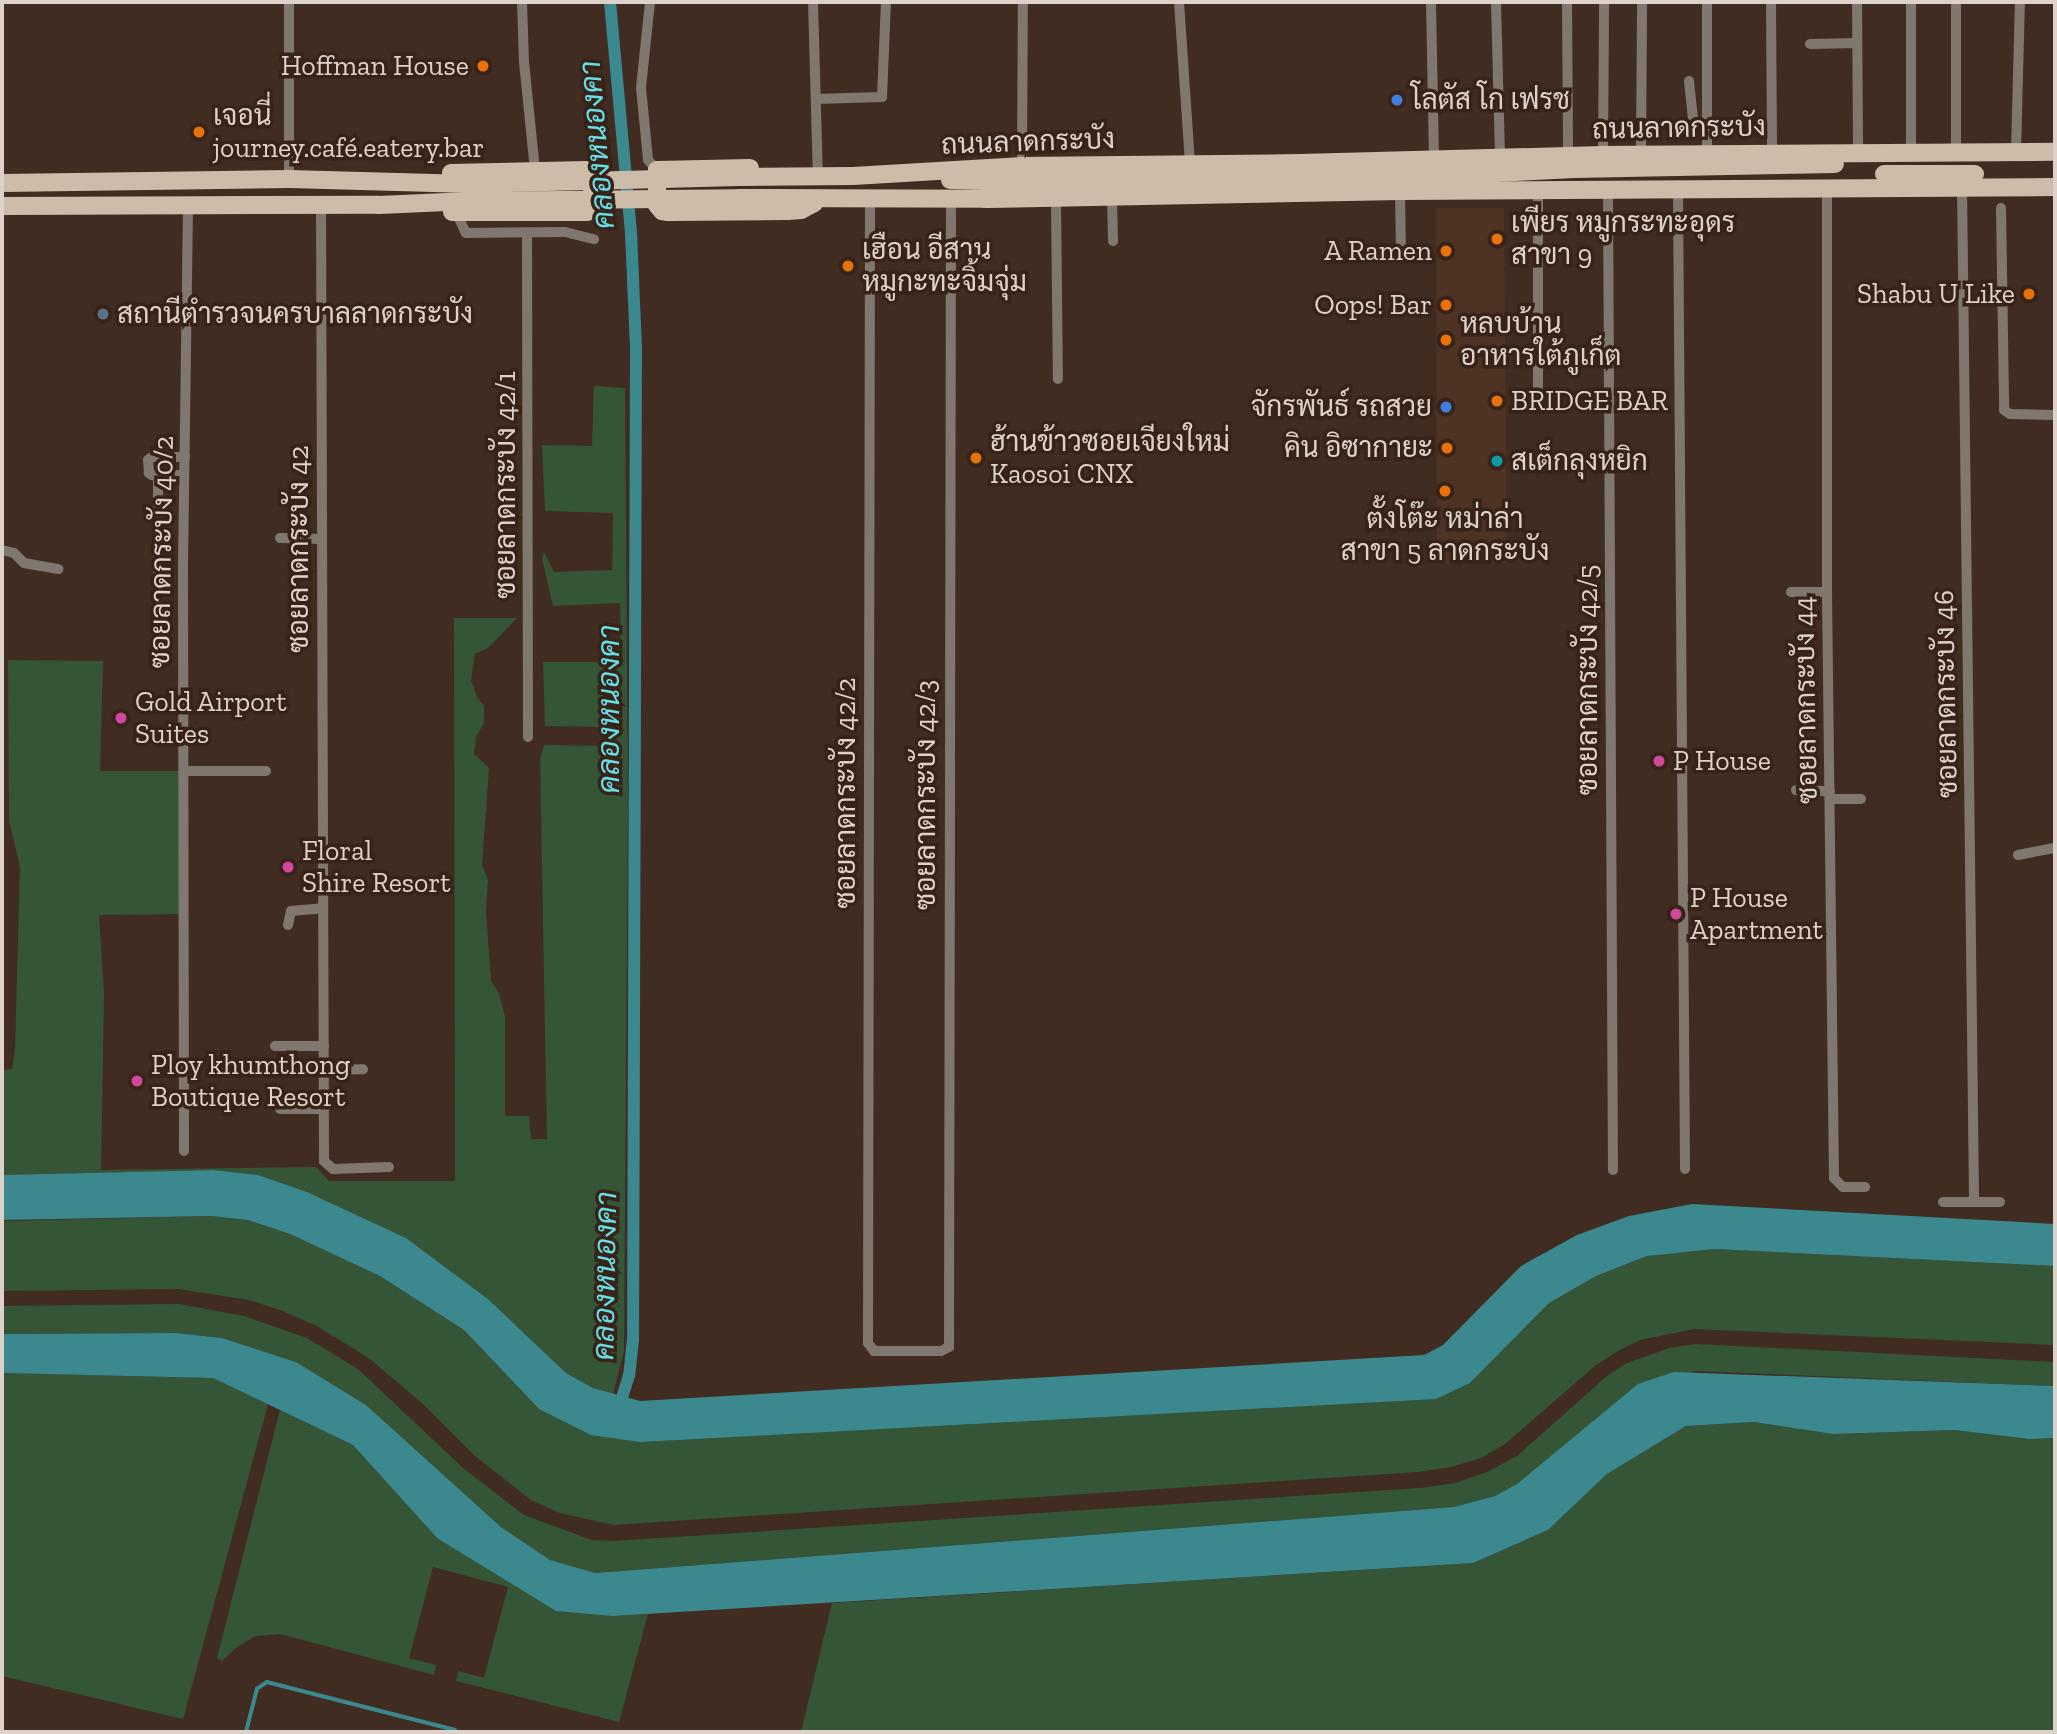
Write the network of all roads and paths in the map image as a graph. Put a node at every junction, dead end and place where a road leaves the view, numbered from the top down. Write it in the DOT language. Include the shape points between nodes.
graph roads {
  1 [pos="289,2"];
  2 [pos="522,2"];
  3 [pos="650,2"];
  4 [pos="813,2"];
  5 [pos="886,2"];
  6 [pos="1023,2"];
  7 [pos="1179,2"];
  8 [pos="1431,2"];
  9 [pos="1496,2"];
  10 [pos="1567,2"];
  11 [pos="1604,2"];
  12 [pos="1642,2"];
  13 [pos="1707,2"];
  14 [pos="1771,2"];
  15 [pos="1857,2"];
  16 [pos="1911,2"];
  17 [pos="1956,2"];
  18 [pos="2020,2"];
  19 [pos="1857,43"];
  20 [pos="1810,44"];
  21 [pos="1689,81"];
  22 [pos="816,99"];
  23 [pos="1707,126"];
  24 [pos="1911,151"];
  25 [pos="1956,151"];
  26 [pos="1858,152"];
  27 [pos="2016,152"];
  28 [pos="2055,152"];
  29 [pos="1707,153"];
  30 [pos="1772,153"];
  31 [pos="1641,154"];
  32 [pos="1603,155"];
  33 [pos="1568,156"];
  34 [pos="1500,157"];
  35 [pos="1434,158"];
  36 [pos="2055,161"];
  37 [pos="1191,164"];
  38 [pos="1022,166"];
  39 [pos="535,170"];
  40 [pos="657,170"];
  41 [pos="813,176"];
  42 [pos="853,176"];
  43 [pos="2055,176"];
  44 [pos="289,178"];
  45 [pos="379,180"];
  46 [pos="2,183"];
  47 [pos="118,183"];
  48 [pos="1827,186"];
  49 [pos="1962,186"];
  50 [pos="2055,187"];
  51 [pos="1608,189"];
  52 [pos="1678,189"];
  53 [pos="1400,191"];
  54 [pos="1427,191"];
  55 [pos="1538,191"];
  56 [pos="1112,197"];
  57 [pos="819,198"];
  58 [pos="1056,198"];
  59 [pos="465,199"];
  60 [pos="870,199"];
  61 [pos="951,200"];
  62 [pos="321,205"];
  63 [pos="2,206"];
  64 [pos="118,206"];
  65 [pos="188,206"];
  66 [pos="2001,208"];
  67 [pos="527,234"];
  68 [pos="594,239"];
  69 [pos="1113,240"];
  70 [pos="1401,254"];
  71 [pos="1058,379"];
  72 [pos="1538,402"];
  73 [pos="2055,415"];
  74 [pos="185,457"];
  75 [pos="159,475"];
  76 [pos="184,475"];
  77 [pos="280,538"];
  78 [pos="322,539"];
  79 [pos="2,550"];
  80 [pos="58,569"];
  81 [pos="159,580"];
  82 [pos="1791,592"];
  83 [pos="1827,592"];
  84 [pos="528,737"];
  85 [pos="184,771"];
  86 [pos="266,771"];
  87 [pos="1796,790"];
  88 [pos="1830,795"];
  89 [pos="1861,799"];
  90 [pos="2055,848"];
  91 [pos="2018,855"];
  92 [pos="323,908"];
  93 [pos="288,925"];
  94 [pos="275,1046"];
  95 [pos="324,1046"];
  96 [pos="363,1069"];
  97 [pos="324,1070"];
  98 [pos="280,1109"];
  99 [pos="324,1109"];
  100 [pos="184,1151"];
  101 [pos="389,1167"];
  102 [pos="1613,1170"];
  103 [pos="1685,1170"];
  104 [pos="1865,1186"];
  105 [pos="1943,1202"];
  106 [pos="1974,1202"];
  107 [pos="2000,1202"];
  108 [pos="908,1350"];
  1 -- 44 [label="street"];
  2 -- 39 [label="street"];
  3 -- 40 [label="street" via="641,88 648,160"];
  4 -- 22 [label="street"];
  5 -- 22 [label="street" via="882,97"];
  6 -- 38 [label="street"];
  7 -- 37 [label="street"];
  8 -- 35 [label="street"];
  9 -- 34 [label="street"];
  10 -- 33 [label="street"];
  11 -- 32 [label="street"];
  12 -- 31 [label="street"];
  13 -- 23 [label="street"];
  14 -- 30 [label="street"];
  15 -- 19 [label="street"];
  16 -- 24 [label="street"];
  17 -- 25 [label="street"];
  18 -- 27 [label="street"];
  19 -- 20 [label="street"];
  19 -- 26 [label="street"];
  21 -- 23 [label="street" via="1695,124"];
  22 -- 41 [label="street"];
  23 -- 29 [label="street"];
  24 -- 25 [label="main road, ถนนลาดกระบัง"];
  24 -- 26 [label="main road, ถนนลาดกระบัง"];
  25 -- 27 [label="main road, ถนนลาดกระบัง"];
  26 -- 30 [label="main road, ถนนลาดกระบัง"];
  27 -- 28 [label="main road, ถนนลาดกระบัง"];
  29 -- 30 [label="main road, ถนนลาดกระบัง"];
  29 -- 31 [label="main road, ถนนลาดกระบัง"];
  31 -- 32 [label="main road, ถนนลาดกระบัง"];
  32 -- 33 [label="main road, ถนนลาดกระบัง"];
  33 -- 34 [label="main road, ถนนลาดกระบัง"];
  34 -- 35 [label="main road, ถนนลาดกระบัง"];
  35 -- 37 [label="main road, ถนนลาดกระบัง"];
  36 -- 42 [label="main road" via="1021,182"];
  37 -- 38 [label="main road, ถนนลาดกระบัง"];
  38 -- 42 [label="main road, ถนนลาดกระบัง"];
  39 -- 45 [label="main road"];
  39 -- 59 [label="main road" via="590,170 591,210 577,213"];
  40 -- 41 [label="main road" via="772,168"];
  40 -- 57 [label="main road" via="657,205 662,211 795,210"];
  41 -- 42 [label="main road, ถนนลาดกระบัง"];
  41 -- 59 [label="main road, ถนนลาดกระบัง, bridge" via="738,177"];
  43 -- 54 [label="main road" via="1602,175 1483,180"];
  44 -- 45 [label="main road, ถนนลาดกระบัง"];
  44 -- 47 [label="main road, ถนนลาดกระบัง"];
  45 -- 59 [label="main road, ถนนลาดกระบัง"];
  46 -- 47 [label="main road, ถนนลาดกระบัง"];
  47 -- 64 [label="main road"];
  48 -- 49 [label="main road, ถนนลาดกระบัง"];
  48 -- 52 [label="main road, ถนนลาดกระบัง"];
  48 -- 83 [label="street, ซอยลาดกระบัง 44"];
  49 -- 50 [label="main road, ถนนลาดกระบัง"];
  49 -- 106 [label="street, ซอยลาดกระบัง 46"];
  51 -- 52 [label="main road, ถนนลาดกระบัง"];
  51 -- 55 [label="main road, ถนนลาดกระบัง"];
  51 -- 102 [label="street, ซอยลาดกระบัง 42/5"];
  52 -- 103 [label="street"];
  53 -- 54 [label="main road, ถนนลาดกระบัง"];
  53 -- 56 [label="main road, ถนนลาดกระบัง"];
  53 -- 70 [label="street"];
  54 -- 55 [label="main road, ถนนลาดกระบัง"];
  55 -- 72 [label="street"];
  56 -- 58 [label="main road, ถนนลาดกระบัง"];
  56 -- 69 [label="street"];
  57 -- 59 [label="main road, ถนนลาดกระบัง, bridge"];
  57 -- 60 [label="main road, ถนนลาดกระบัง"];
  58 -- 61 [label="main road, ถนนลาดกระบัง"];
  58 -- 71 [label="street"];
  59 -- 62 [label="main road, ถนนลาดกระบัง"];
  59 -- 67 [label="street" via="466,233"];
  60 -- 61 [label="main road, ถนนลาดกระบัง"];
  60 -- 108 [label="street, ซอยลาดกระบัง 42/2" via="868,1343 874,1351"];
  61 -- 108 [label="street, ซอยลาดกระบัง 42/3" via="949,1347"];
  62 -- 65 [label="main road, ถนนลาดกระบัง"];
  62 -- 78 [label="street, ซอยลาดกระบัง 42"];
  63 -- 64 [label="main road, ถนนลาดกระบัง"];
  64 -- 65 [label="main road, ถนนลาดกระบัง"];
  65 -- 74 [label="street, ซอยลาดกระบัง 40/2"];
  66 -- 73 [label="street" via="2004,410 2010,415"];
  67 -- 68 [label="street" via="565,232"];
  67 -- 84 [label="street, ซอยลาดกระบัง 42/1"];
  74 -- 75 [label="street" via="149,458 149,473"];
  74 -- 76 [label="street, ซอยลาดกระบัง 40/2"];
  75 -- 76 [label="street"];
  75 -- 81 [label="street"];
  76 -- 85 [label="street, ซอยลาดกระบัง 40/2"];
  77 -- 78 [label="street"];
  78 -- 92 [label="street, ซอยลาดกระบัง 42"];
  79 -- 80 [label="street" via="14,553 24,563"];
  82 -- 83 [label="street"];
  83 -- 88 [label="street, ซอยลาดกระบัง 44"];
  85 -- 86 [label="street"];
  85 -- 100 [label="street, ซอยลาดกระบัง 40/2"];
  87 -- 88 [label="street"];
  88 -- 89 [label="street"];
  88 -- 104 [label="street, ซอยลาดกระบัง 44" via="1834,1178 1843,1187"];
  90 -- 91 [label="street"];
  92 -- 93 [label="street" via="291,911"];
  92 -- 95 [label="street, ซอยลาดกระบัง 42"];
  94 -- 95 [label="street"];
  95 -- 97 [label="street, ซอยลาดกระบัง 42"];
  96 -- 97 [label="street"];
  97 -- 99 [label="street, ซอยลาดกระบัง 42"];
  98 -- 99 [label="street"];
  99 -- 101 [label="street, ซอยลาดกระบัง 42" via="324,1161 328,1167"];
  105 -- 106 [label="street"];
  106 -- 107 [label="street"];
}
